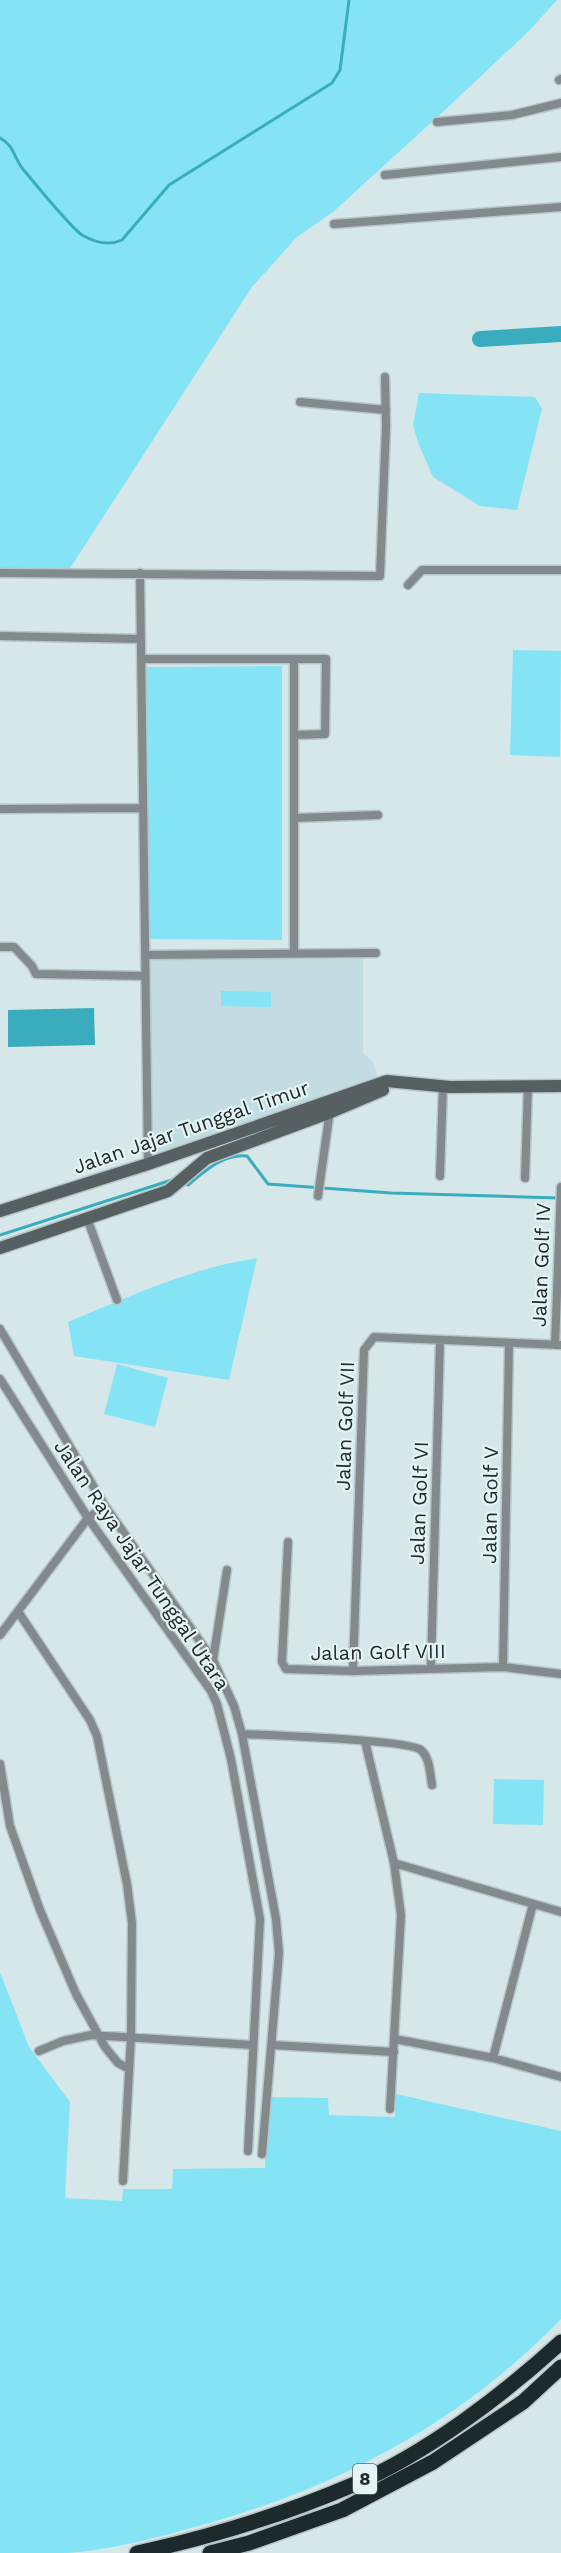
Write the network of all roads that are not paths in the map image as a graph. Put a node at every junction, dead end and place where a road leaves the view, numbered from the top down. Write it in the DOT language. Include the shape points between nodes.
graph roads {
  1 [pos="561,103"];
  2 [pos="437,122"];
  3 [pos="561,157"];
  4 [pos="385,175"];
  5 [pos="561,207"];
  6 [pos="334,224"];
  7 [pos="385,377"];
  8 [pos="300,402"];
  9 [pos="386,410"];
  10 [pos="561,570"];
  11 [pos="0,573"];
  12 [pos="140,573"];
  13 [pos="408,585"];
  14 [pos="0,636"];
  15 [pos="141,639"];
  16 [pos="141,659"];
  17 [pos="294,659"];
  18 [pos="294,735"];
  19 [pos="143,808"];
  20 [pos="0,809"];
  21 [pos="378,814"];
  22 [pos="294,818"];
  23 [pos="0,947"];
  24 [pos="294,953"];
  25 [pos="376,953"];
  26 [pos="145,955"];
  27 [pos="145,976"];
  28 [pos="443,1086"];
  29 [pos="528,1086"];
  30 [pos="561,1086"];
  31 [pos="330,1107"];
  32 [pos="148,1164"];
  33 [pos="440,1176"];
  34 [pos="525,1178"];
  35 [pos="561,1188"];
  36 [pos="318,1196"];
  37 [pos="560,1203"];
  38 [pos="0,1211"];
  39 [pos="87,1218"];
  40 [pos="0,1248"];
  41 [pos="117,1300"];
  42 [pos="0,1329"];
  43 [pos="440,1340"];
  44 [pos="509,1344"];
  45 [pos="558,1345"];
  46 [pos="0,1379"];
  47 [pos="105,1506"];
  48 [pos="88,1518"];
  49 [pos="288,1542"];
  50 [pos="228,1570"];
  51 [pos="19,1613"];
  52 [pos="0,1635"];
  53 [pos="213,1660"];
  54 [pos="503,1667"];
  55 [pos="431,1668"];
  56 [pos="353,1671"];
  57 [pos="561,1674"];
  58 [pos="242,1734"];
  59 [pos="365,1741"];
  60 [pos="0,1764"];
  61 [pos="432,1785"];
  62 [pos="394,1863"];
  63 [pos="533,1904"];
  64 [pos="561,1912"];
  65 [pos="260,1919"];
  66 [pos="276,1919"];
  67 [pos="99,2035"];
  68 [pos="131,2037"];
  69 [pos="395,2039"];
  70 [pos="253,2045"];
  71 [pos="272,2045"];
  72 [pos="39,2050"];
  73 [pos="394,2052"];
  74 [pos="493,2058"];
  75 [pos="129,2069"];
  76 [pos="561,2077"];
  77 [pos="390,2109"];
  78 [pos="248,2151"];
  79 [pos="262,2154"];
  80 [pos="123,2181"];
  81 [pos="561,2342"];
  82 [pos="561,2367"];
  83 [pos="137,2553"];
  84 [pos="210,2553"];
  1 -- 2 [label="street" via="522,113"];
  3 -- 4 [label="street"];
  5 -- 6 [label="street"];
  7 -- 9 [label="street"];
  8 -- 9 [label="street"];
  9 -- 12 [label="street" via="380,576"];
  10 -- 13 [label="street" via="422,570"];
  11 -- 12 [label="street"];
  12 -- 15 [label="street"];
  14 -- 15 [label="street"];
  15 -- 16 [label="street"];
  16 -- 17 [label="street"];
  16 -- 19 [label="street"];
  17 -- 18 [label="street"];
  17 -- 18 [label="street" via="326,659 325,734"];
  18 -- 22 [label="street"];
  19 -- 20 [label="street"];
  19 -- 26 [label="street"];
  21 -- 22 [label="street"];
  22 -- 24 [label="street"];
  23 -- 27 [label="street" via="14,947 36,974"];
  24 -- 25 [label="street"];
  24 -- 26 [label="street"];
  26 -- 27 [label="street"];
  27 -- 32 [label="street"];
  28 -- 29 [label="main road, Jalan Jajar Tunggal Timur"];
  28 -- 31 [label="main road, Jalan Jajar Tunggal Timur" via="387,1081"];
  28 -- 33 [label="street"];
  29 -- 30 [label="main road, Jalan Jajar Tunggal Timur"];
  29 -- 34 [label="street"];
  31 -- 32 [label="main road, Jalan Jajar Tunggal Timur"];
  31 -- 36 [label="street"];
  31 -- 39 [label="main road, Jalan Jajar Tunggal Timur" via="207,1158 168,1191"];
  32 -- 38 [label="main road, Jalan Jajar Tunggal Timur"];
  35 -- 37 [label="street, Jalan Golf IV"];
  37 -- 45 [label="street, Jalan Golf IV"];
  39 -- 40 [label="main road, Jalan Jajar Tunggal Timur"];
  39 -- 41 [label="street"];
  42 -- 47 [label="street, Jalan Raya Jajar Tunggal Utara"];
  43 -- 44 [label="street, Jalan Golf VII"];
  43 -- 55 [label="street, Jalan Golf VI"];
  43 -- 56 [label="street, Jalan Golf VII" via="374,1337 364,1350"];
  44 -- 45 [label="street, Jalan Golf VII"];
  44 -- 54 [label="street, Jalan Golf V"];
  46 -- 48 [label="street, Jalan Raya Jajar Tunggal Utara"];
  47 -- 48 [label="street"];
  47 -- 53 [label="street, Jalan Raya Jajar Tunggal Utara"];
  48 -- 51 [label="street"];
  48 -- 65 [label="street, Jalan Raya Jajar Tunggal Utara" via="217,1704"];
  49 -- 56 [label="street, Jalan Golf VIII" via="284,1666"];
  50 -- 53 [label="street"];
  51 -- 52 [label="street"];
  51 -- 68 [label="street" via="97,1736 132,1923"];
  53 -- 58 [label="street, Jalan Raya Jajar Tunggal Utara"];
  54 -- 55 [label="street, Jalan Golf VIII"];
  54 -- 57 [label="street, Jalan Golf VIII"];
  55 -- 56 [label="street, Jalan Golf VIII"];
  58 -- 59 [label="street"];
  58 -- 66 [label="street, Jalan Raya Jajar Tunggal Utara"];
  59 -- 61 [label="street" via="421,1750 428,1762"];
  59 -- 62 [label="street"];
  60 -- 67 [label="street" via="10,1826 40,1910 76,1994"];
  62 -- 63 [label="street"];
  62 -- 69 [label="street" via="401,1915"];
  63 -- 64 [label="street"];
  63 -- 74 [label="street"];
  65 -- 66 [label="street"];
  65 -- 70 [label="street, Jalan Raya Jajar Tunggal Utara"];
  66 -- 71 [label="street, Jalan Raya Jajar Tunggal Utara" via="279,1953"];
  67 -- 68 [label="street"];
  67 -- 72 [label="street"];
  67 -- 75 [label="street" via="118,2063"];
  68 -- 70 [label="street"];
  68 -- 75 [label="street"];
  69 -- 73 [label="street"];
  69 -- 74 [label="street"];
  70 -- 78 [label="street, Jalan Raya Jajar Tunggal Utara"];
  71 -- 73 [label="street"];
  71 -- 79 [label="street, Jalan Raya Jajar Tunggal Utara"];
  73 -- 77 [label="street"];
  74 -- 76 [label="street"];
  75 -- 80 [label="street"];
  81 -- 83 [label="highway, 8" via="509,2387 429,2444 356,2484 193,2541"];
  82 -- 84 [label="highway, 8" via="523,2402 433,2462 342,2510"];
}
